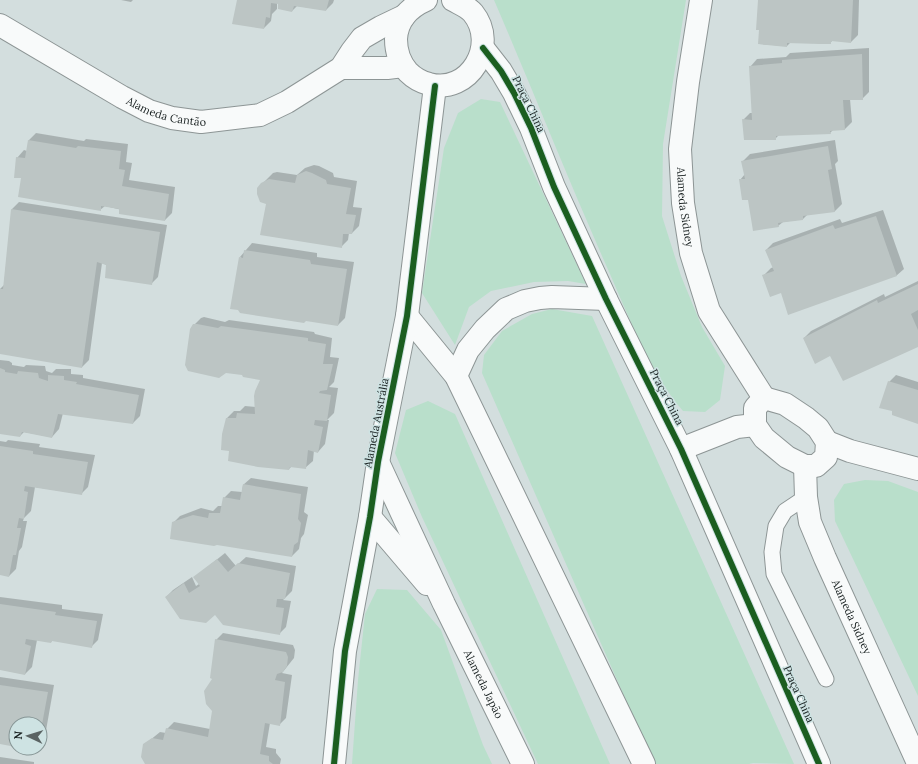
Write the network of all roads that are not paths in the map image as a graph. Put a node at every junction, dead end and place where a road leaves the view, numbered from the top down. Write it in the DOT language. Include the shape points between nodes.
graph roads {
  1 [pos="426,0"];
  2 [pos="453,0"];
  3 [pos="701,0"];
  4 [pos="404,16"];
  5 [pos="0,24"];
  6 [pos="482,48"];
  7 [pos="403,66"];
  8 [pos="341,68"];
  9 [pos="435,86"];
  10 [pos="606,300"];
  11 [pos="407,316"];
  12 [pos="456,376"];
  13 [pos="764,398"];
  14 [pos="754,425"];
  15 [pos="827,442"];
  16 [pos="681,449"];
  17 [pos="378,462"];
  18 [pos="805,466"];
  19 [pos="918,469"];
  20 [pos="806,497"];
  21 [pos="370,517"];
  22 [pos="444,604"];
  23 [pos="826,679"];
  24 [pos="918,763"];
  25 [pos="334,764"];
  26 [pos="524,764"];
  27 [pos="644,764"];
  28 [pos="819,764"];
  1 -- 4 [label="street" via="413,6"];
  2 -- 6 [label="street" via="463,5 479,23"];
  3 -- 13 [label="street, Alameda Sidney" via="680,149 683,203 691,252 709,311"];
  4 -- 7 [label="street" via="396,36 398,57"];
  4 -- 8 [label="street, Alameda Cantão" via="362,38"];
  5 -- 8 [label="street, Alameda Cantão" via="149,111 172,118 201,122 260,115 287,102"];
  6 -- 9 [label="street" via="480,58 467,76 457,82"];
  6 -- 10 [label="street, Praça China" via="501,71 514,93"];
  7 -- 8 [label="street"];
  7 -- 9 [label="street" via="412,76"];
  9 -- 11 [label="street, Alameda Austrália"];
  10 -- 12 [label="street" via="540,298 506,309 468,350"];
  10 -- 16 [label="street, Praça China"];
  11 -- 12 [label="street"];
  11 -- 17 [label="street, Alameda Austrália"];
  12 -- 27 [label="street"];
  13 -- 14 [label="street" via="755,408"];
  13 -- 15 [label="street" via="785,404 806,418 818,428"];
  14 -- 16 [label="street" via="738,427"];
  14 -- 18 [label="street" via="764,438 787,457"];
  15 -- 18 [label="street" via="826,457 816,466"];
  15 -- 19 [label="street" via="850,451"];
  16 -- 28 [label="street, Praça China"];
  17 -- 21 [label="street, Alameda Austrália"];
  17 -- 22 [label="street, Alameda Japão"];
  18 -- 20 [label="street, Alameda Sidney"];
  20 -- 23 [label="lane" via="785,511 776,526 772,552 774,574"];
  20 -- 24 [label="street, Alameda Sidney" via="810,522 825,558"];
  21 -- 22 [label="street, Alameda Japão"];
  21 -- 25 [label="street, Alameda Austrália" via="345,651"];
  22 -- 26 [label="street, Alameda Japão"];
}
